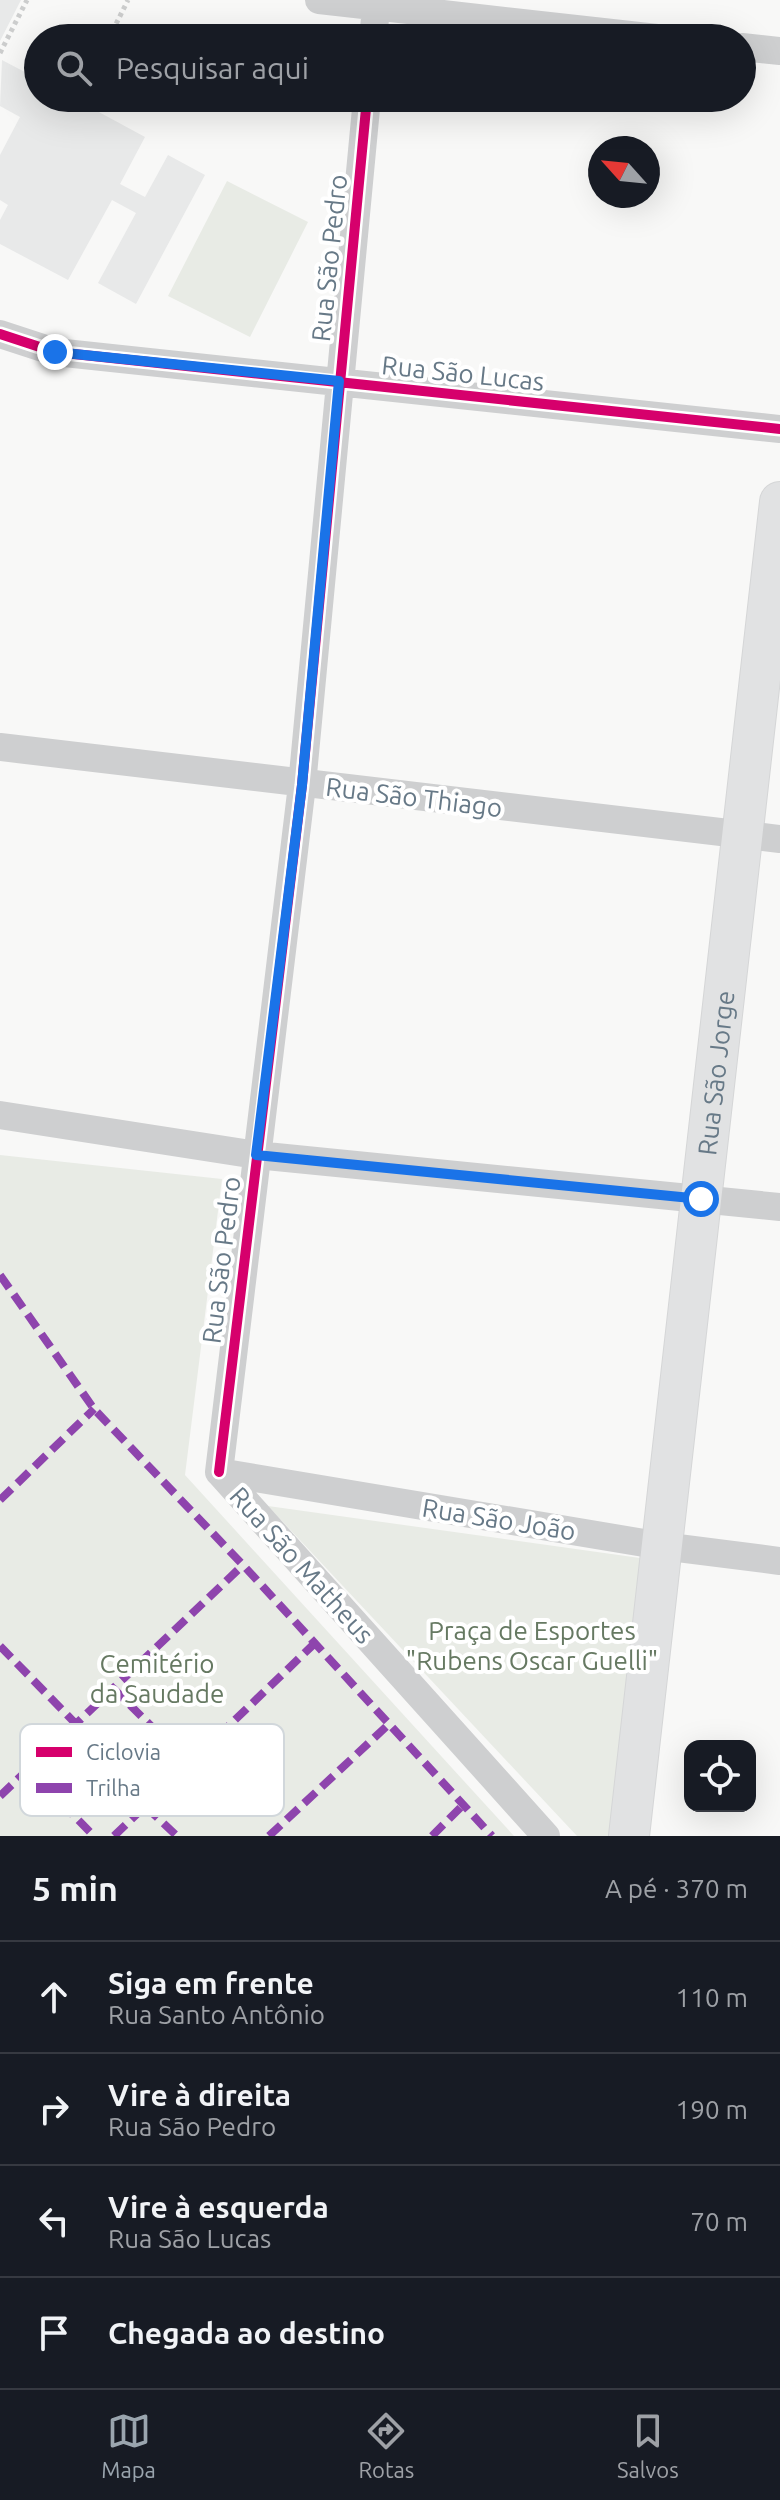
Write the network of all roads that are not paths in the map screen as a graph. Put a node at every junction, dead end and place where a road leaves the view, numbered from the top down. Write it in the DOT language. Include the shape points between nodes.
graph roads {
  1 [pos="319,0"];
  2 [pos="377,4"];
  3 [pos="375,24"];
  4 [pos="542,24"];
  5 [pos="756,48"];
  6 [pos="780,51"];
  7 [pos="366,112"];
  8 [pos="0,334"];
  9 [pos="339,381"];
  10 [pos="780,429"];
  11 [pos="780,502"];
  12 [pos="0,747"];
  13 [pos="302,785"];
  14 [pos="761,837"];
  15 [pos="0,1115"];
  16 [pos="256,1155"];
  17 [pos="701,1199"];
  18 [pos="780,1207"];
  19 [pos="219,1472"];
  20 [pos="662,1546"];
  21 [pos="780,1561"];
  22 [pos="546,1836"];
  23 [pos="629,1836"];
  1 -- 2 [label="street"];
  2 -- 3 [label="street"];
  2 -- 4 [label="street"];
  5 -- 6 [label="street"];
  7 -- 9 [label="street, Rua São Pedro"];
  8 -- 9 [label="street, Rua São Lucas" via="55,352"];
  9 -- 10 [label="street, Rua São Lucas"];
  9 -- 13 [label="street, Rua São Pedro"];
  11 -- 14 [label="main road, Rua São Jorge"];
  12 -- 13 [label="street, Rua São Thiago"];
  13 -- 14 [label="street, Rua São Thiago"];
  13 -- 16 [label="street, Rua São Pedro"];
  14 -- 17 [label="main road, Rua São Jorge"];
  15 -- 16 [label="street"];
  16 -- 17 [label="street"];
  16 -- 19 [label="street, Rua São Pedro"];
  17 -- 18 [label="street"];
  17 -- 20 [label="main road, Rua São Jorge"];
  19 -- 20 [label="street, Rua São João"];
  19 -- 22 [label="street, Rua São Matheus"];
  20 -- 21 [label="street, Rua São João"];
  20 -- 23 [label="main road, Rua São Jorge"];
}
